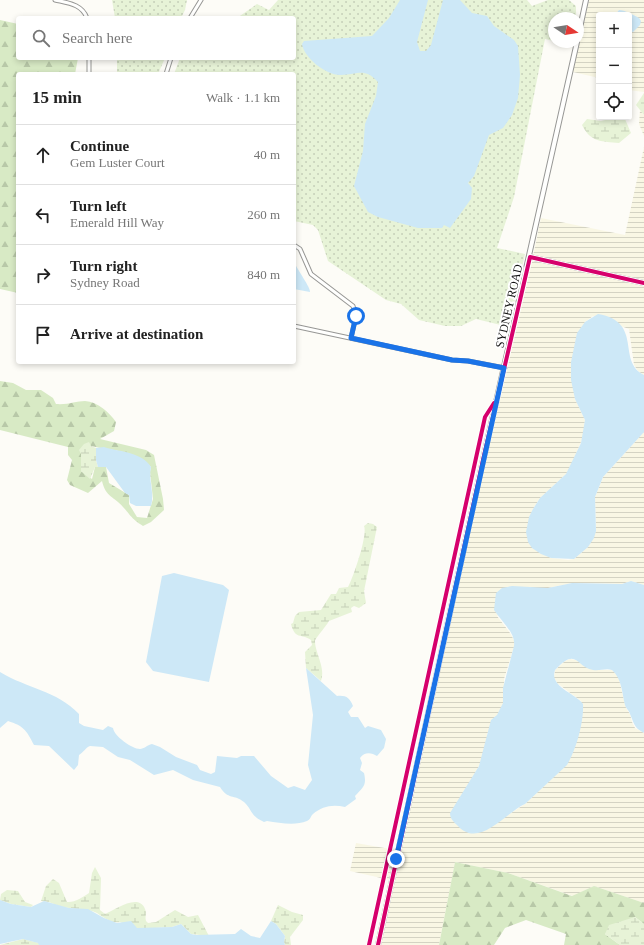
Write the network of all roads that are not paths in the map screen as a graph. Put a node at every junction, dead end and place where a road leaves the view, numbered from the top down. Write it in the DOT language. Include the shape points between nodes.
graph roads {
  1 [pos="55,0"];
  2 [pos="201,0"];
  3 [pos="586,0"];
  4 [pos="583,12"];
  5 [pos="86,16"];
  6 [pos="191,16"];
  7 [pos="576,48"];
  8 [pos="89,60"];
  9 [pos="170,60"];
  10 [pos="90,72"];
  11 [pos="167,72"];
  12 [pos="296,246"];
  13 [pos="530,257"];
  14 [pos="644,283"];
  15 [pos="296,326"];
  16 [pos="351,338"];
  17 [pos="504,368"];
  18 [pos="378,945"];
  1 -- 5 [label="street" via="79,6"];
  2 -- 6 [label="street"];
  3 -- 4 [label="street"];
  7 -- 13 [label="street, SYDNEY ROAD"];
  8 -- 10 [label="street"];
  9 -- 11 [label="street"];
  12 -- 16 [label="street" via="300,249 311,274 353,306 356,316"];
  13 -- 14 [label="street"];
  13 -- 17 [label="street, SYDNEY ROAD"];
  15 -- 16 [label="street"];
  16 -- 17 [label="street" via="452,360"];
  17 -- 18 [label="street, SYDNEY ROAD"];
}
